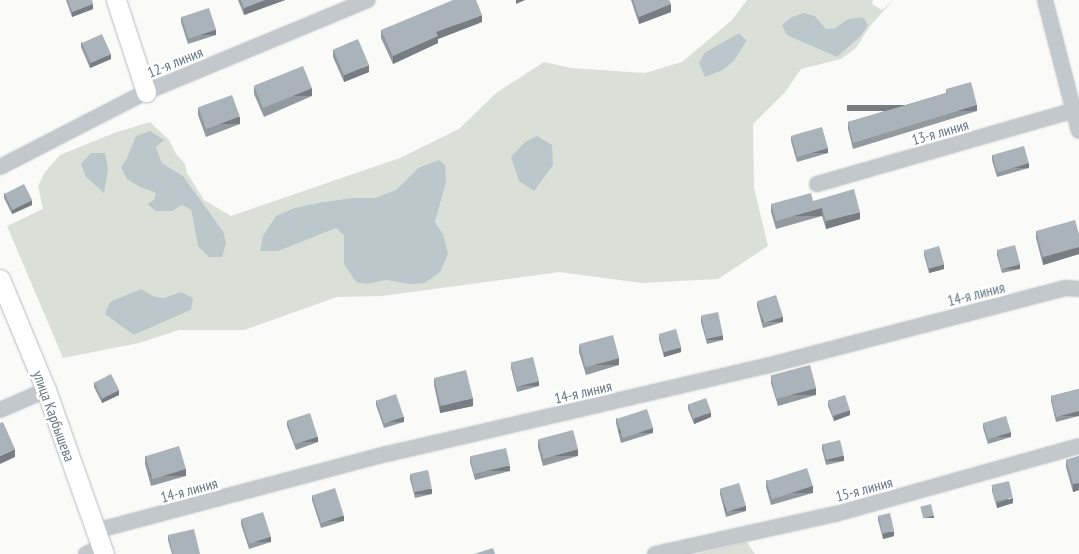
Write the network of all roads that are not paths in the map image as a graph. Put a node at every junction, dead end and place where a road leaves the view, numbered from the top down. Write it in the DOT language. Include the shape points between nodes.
graph roads {
  1 [pos="116,0"];
  2 [pos="368,0"];
  3 [pos="1048,1"];
  4 [pos="146,92"];
  5 [pos="1072,111"];
  6 [pos="1079,132"];
  7 [pos="0,167"];
  8 [pos="817,184"];
  9 [pos="0,279"];
  10 [pos="1079,289"];
  11 [pos="46,390"];
  12 [pos="0,410"];
  13 [pos="1079,446"];
  14 [pos="97,547"];
  15 [pos="655,554"];
  1 -- 4 [label="main road"];
  2 -- 4 [label="street, 12-я линия"];
  3 -- 5 [label="street"];
  4 -- 7 [label="street, 12-я линия"];
  5 -- 6 [label="street"];
  5 -- 8 [label="street, 13-я линия"];
  9 -- 11 [label="main road, улица Карбышева"];
  10 -- 14 [label="street, 14-я линия" via="1066,288 766,366 387,454"];
  11 -- 12 [label="street"];
  11 -- 14 [label="main road, улица Карбышева"];
  13 -- 15 [label="street, 15-я линия" via="836,514"];
}
